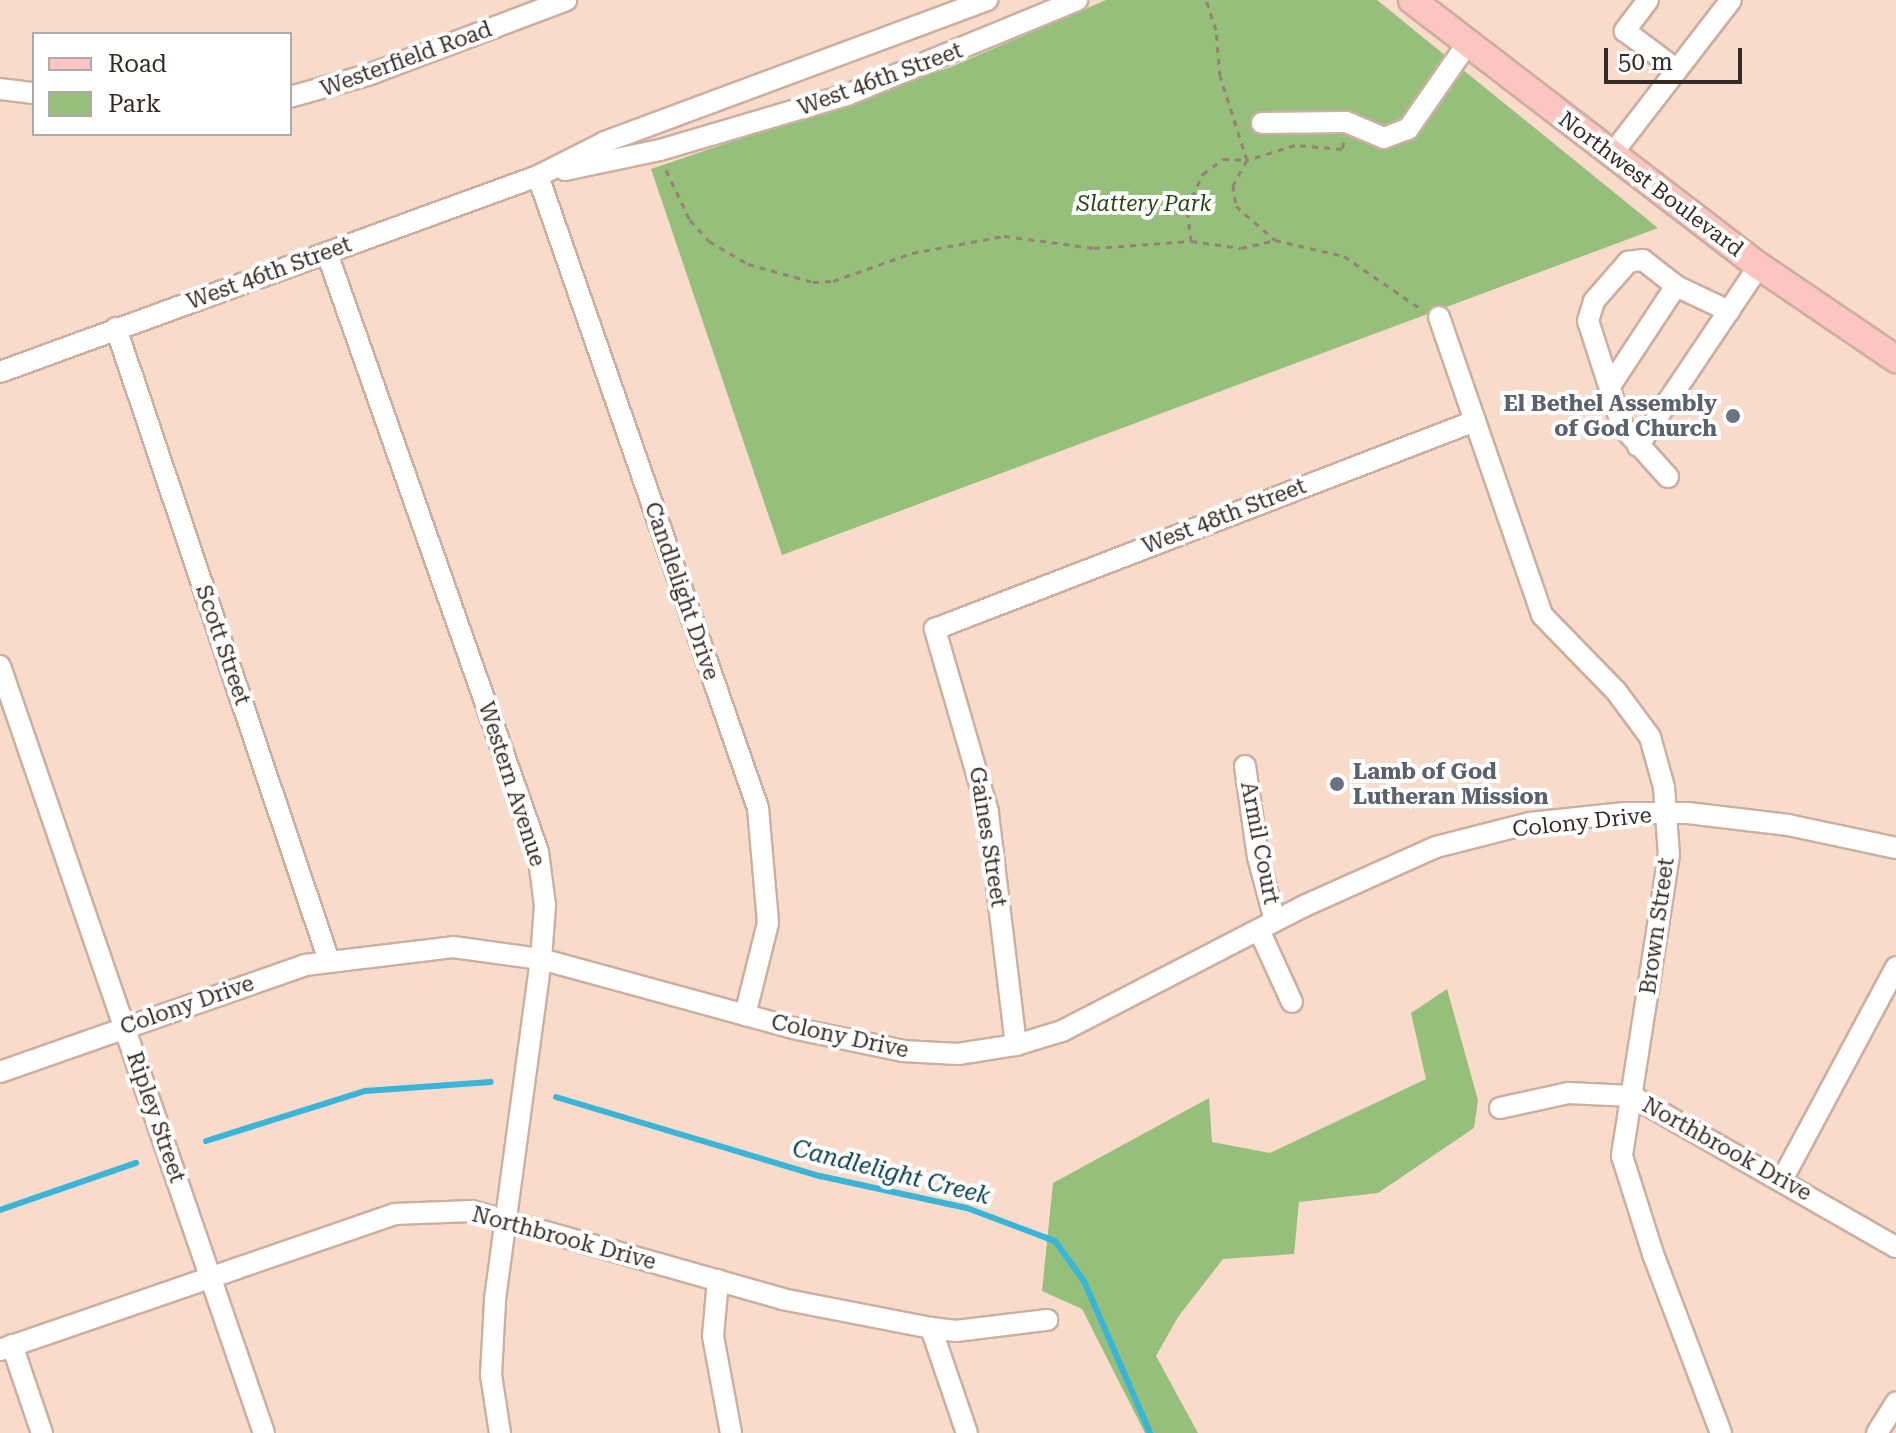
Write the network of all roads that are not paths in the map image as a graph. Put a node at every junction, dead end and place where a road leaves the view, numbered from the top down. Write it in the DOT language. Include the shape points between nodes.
graph roads {
  1 [pos="566,0"];
  2 [pos="987,0"];
  3 [pos="1077,0"];
  4 [pos="1412,0"];
  5 [pos="1648,0"];
  6 [pos="1731,0"];
  7 [pos="1467,44"];
  8 [pos="1677,70"];
  9 [pos="0,89"];
  10 [pos="32,93"];
  11 [pos="292,96"];
  12 [pos="1262,123"];
  13 [pos="1612,154"];
  14 [pos="538,176"];
  15 [pos="327,253"];
  16 [pos="1759,266"];
  17 [pos="1676,286"];
  18 [pos="1729,311"];
  19 [pos="1439,317"];
  20 [pos="116,328"];
  21 [pos="1896,359"];
  22 [pos="0,372"];
  23 [pos="1610,386"];
  24 [pos="1475,421"];
  25 [pos="1638,446"];
  26 [pos="1668,477"];
  27 [pos="973,611"];
  28 [pos="0,666"];
  29 [pos="1245,766"];
  30 [pos="1666,813"];
  31 [pos="1896,848"];
  32 [pos="1267,925"];
  33 [pos="541,959"];
  34 [pos="329,961"];
  35 [pos="1896,967"];
  36 [pos="1292,1002"];
  37 [pos="745,1015"];
  38 [pos="125,1026"];
  39 [pos="1016,1045"];
  40 [pos="0,1072"];
  41 [pos="1632,1096"];
  42 [pos="1500,1108"];
  43 [pos="1783,1178"];
  44 [pos="505,1219"];
  45 [pos="1896,1247"];
  46 [pos="211,1276"];
  47 [pos="718,1280"];
  48 [pos="1047,1320"];
  49 [pos="931,1328"];
  50 [pos="6,1348"];
  51 [pos="1896,1402"];
  52 [pos="42,1433"];
  53 [pos="264,1433"];
  54 [pos="500,1433"];
  55 [pos="731,1433"];
  56 [pos="967,1433"];
  57 [pos="1721,1433"];
  58 [pos="1877,1433"];
  1 -- 11 [label="street, Westerfield Road" via="368,75"];
  2 -- 14 [label="street, West 46th Street" via="605,142"];
  3 -- 14 [label="street, West 46th Street" via="847,95 660,150"];
  4 -- 7 [label="main road, Northwest Boulevard"];
  5 -- 8 [label="street" via="1625,31"];
  6 -- 8 [label="street"];
  7 -- 12 [label="street" via="1408,129 1396,134 1384,138 1346,122"];
  7 -- 13 [label="main road, Northwest Boulevard"];
  8 -- 13 [label="street"];
  9 -- 10 [label="street"];
  13 -- 16 [label="main road, Northwest Boulevard"];
  14 -- 15 [label="street, West 46th Street"];
  14 -- 37 [label="street, Candlelight Drive" via="758,808 768,923"];
  15 -- 20 [label="street, West 46th Street"];
  15 -- 33 [label="street, Western Avenue" via="538,852 545,905"];
  16 -- 18 [label="street"];
  16 -- 21 [label="main road, Northwest Boulevard"];
  17 -- 18 [label="street"];
  17 -- 23 [label="street"];
  17 -- 23 [label="street" via="1643,260 1628,262 1594,301 1588,321"];
  18 -- 25 [label="street"];
  19 -- 24 [label="street, Brown Street"];
  20 -- 22 [label="street, West 46th Street"];
  20 -- 34 [label="street, Scott Street"];
  23 -- 25 [label="street" via="1622,426"];
  24 -- 27 [label="street, West 48th Street"];
  24 -- 30 [label="street, Brown Street" via="1542,615 1616,691 1650,737"];
  25 -- 26 [label="street"];
  27 -- 39 [label="street, Gaines Street" via="935,629 988,812"];
  28 -- 38 [label="street, Ripley Street"];
  29 -- 32 [label="street, Armil Court"];
  30 -- 31 [label="street, Colony Drive" via="1788,825"];
  30 -- 32 [label="street, Colony Drive" via="1530,823 1436,847"];
  30 -- 41 [label="street, Brown Street" via="1669,855"];
  32 -- 36 [label="street, Armil Court"];
  32 -- 39 [label="street, Colony Drive" via="1062,1031"];
  33 -- 34 [label="street, Colony Drive" via="453,947"];
  33 -- 37 [label="street, Colony Drive"];
  33 -- 44 [label="street, Western Avenue"];
  34 -- 38 [label="street, Colony Drive"];
  35 -- 43 [label="street"];
  37 -- 39 [label="street, Colony Drive" via="903,1051 958,1054"];
  38 -- 40 [label="street, Colony Drive"];
  38 -- 46 [label="street, Ripley Street"];
  41 -- 42 [label="street, Northbrook Drive" via="1568,1093"];
  41 -- 43 [label="street, Northbrook Drive"];
  41 -- 57 [label="street, Brown Street" via="1622,1156"];
  43 -- 45 [label="street, Northbrook Drive"];
  44 -- 46 [label="street, Northbrook Drive" via="472,1211 394,1214"];
  44 -- 47 [label="street, Northbrook Drive"];
  44 -- 54 [label="street, Western Avenue" via="491,1375"];
  46 -- 50 [label="street, Northbrook Drive"];
  46 -- 53 [label="street, Ripley Street"];
  47 -- 49 [label="street, Northbrook Drive" via="782,1299"];
  47 -- 55 [label="street" via="713,1336"];
  48 -- 49 [label="street, Northbrook Drive" via="956,1331"];
  49 -- 56 [label="street"];
  50 -- 52 [label="street"];
  51 -- 58 [label="street"];
}
